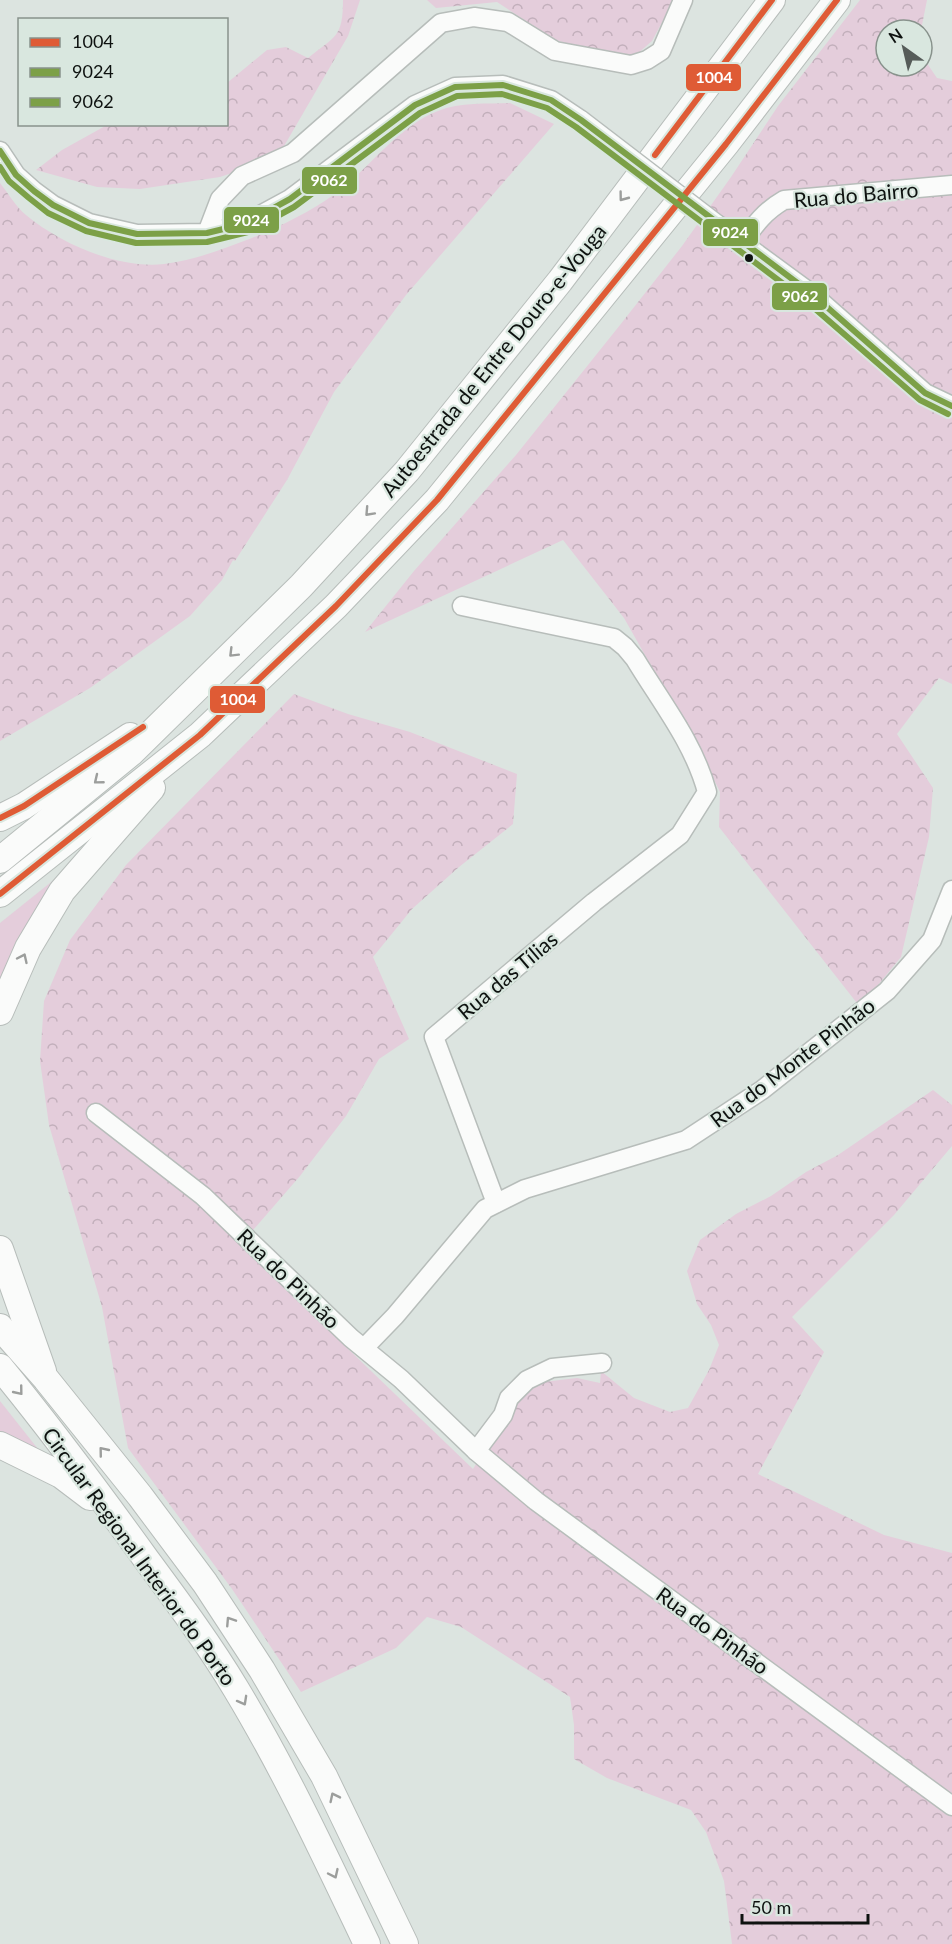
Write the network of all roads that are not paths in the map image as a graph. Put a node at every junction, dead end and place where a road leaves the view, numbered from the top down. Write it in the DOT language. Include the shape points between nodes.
graph roads {
  1 [pos="683,0"];
  2 [pos="772,0"];
  3 [pos="837,0"];
  4 [pos="0,151"];
  5 [pos="952,185"];
  6 [pos="207,233"];
  7 [pos="743,242"];
  8 [pos="952,406"];
  9 [pos="462,606"];
  10 [pos="188,697"];
  11 [pos="200,735"];
  12 [pos="0,818"];
  13 [pos="0,860"];
  14 [pos="952,890"];
  15 [pos="0,894"];
  16 [pos="0,1012"];
  17 [pos="96,1113"];
  18 [pos="496,1203"];
  19 [pos="0,1249"];
  20 [pos="0,1327"];
  21 [pos="364,1348"];
  22 [pos="602,1362"];
  23 [pos="0,1367"];
  24 [pos="46,1379"];
  25 [pos="0,1445"];
  26 [pos="476,1451"];
  27 [pos="115,1515"];
  28 [pos="952,1806"];
  29 [pos="367,1944"];
  30 [pos="405,1944"];
  1 -- 6 [label="street" via="661,51 631,65 555,51 508,22 474,17 441,23 293,153 242,176 220,199"];
  2 -- 10 [label="highway, Autoestrada de Entre Douro-e-Vouga, one-way" via="560,281 407,471 301,586"];
  3 -- 11 [label="highway, Autoestrada de Entre Douro-e-Vouga" via="437,500 336,606"];
  4 -- 6 [label="street" via="34,191 89,223 136,234"];
  5 -- 7 [label="street, Rua do Bairro" via="784,200 760,217"];
  6 -- 7 [label="street, bridge" via="244,224 290,199 416,105 455,87 503,85 551,100"];
  7 -- 8 [label="street" via="812,294 925,393"];
  9 -- 18 [label="street, Rua das Tílias" via="614,638 635,660 690,748 706,792 680,835 434,1037"];
  10 -- 12 [label="highway"];
  10 -- 13 [label="highway, one-way" via="131,753"];
  11 -- 15 [label="highway"];
  16 -- 11 [label="highway, one-way" via="28,948 62,891"];
  14 -- 18 [label="street, Rua do Monte Pinhão" via="932,940 887,991 762,1090 686,1140 525,1189"];
  17 -- 21 [label="street, Rua do Pinhão" via="203,1196"];
  18 -- 21 [label="street, Rua do Monte Pinhão" via="485,1209"];
  19 -- 24 [label="highway"];
  20 -- 24 [label="highway, Circular Regional Interior do Porto"];
  21 -- 26 [label="street, Rua do Pinhão"];
  22 -- 26 [label="street" via="552,1368 527,1380 509,1398 502,1415"];
  23 -- 27 [label="highway, Circular Regional Interior do Porto, one-way"];
  30 -- 24 [label="highway, Circular Regional Interior do Porto, one-way" via="319,1766 262,1670 205,1583"];
  25 -- 27 [label="highway" via="61,1475"];
  26 -- 28 [label="street, Rua do Pinhão" via="536,1501"];
  27 -- 29 [label="highway, Circular Regional Interior do Porto, one-way" via="236,1688 296,1796"];
}
